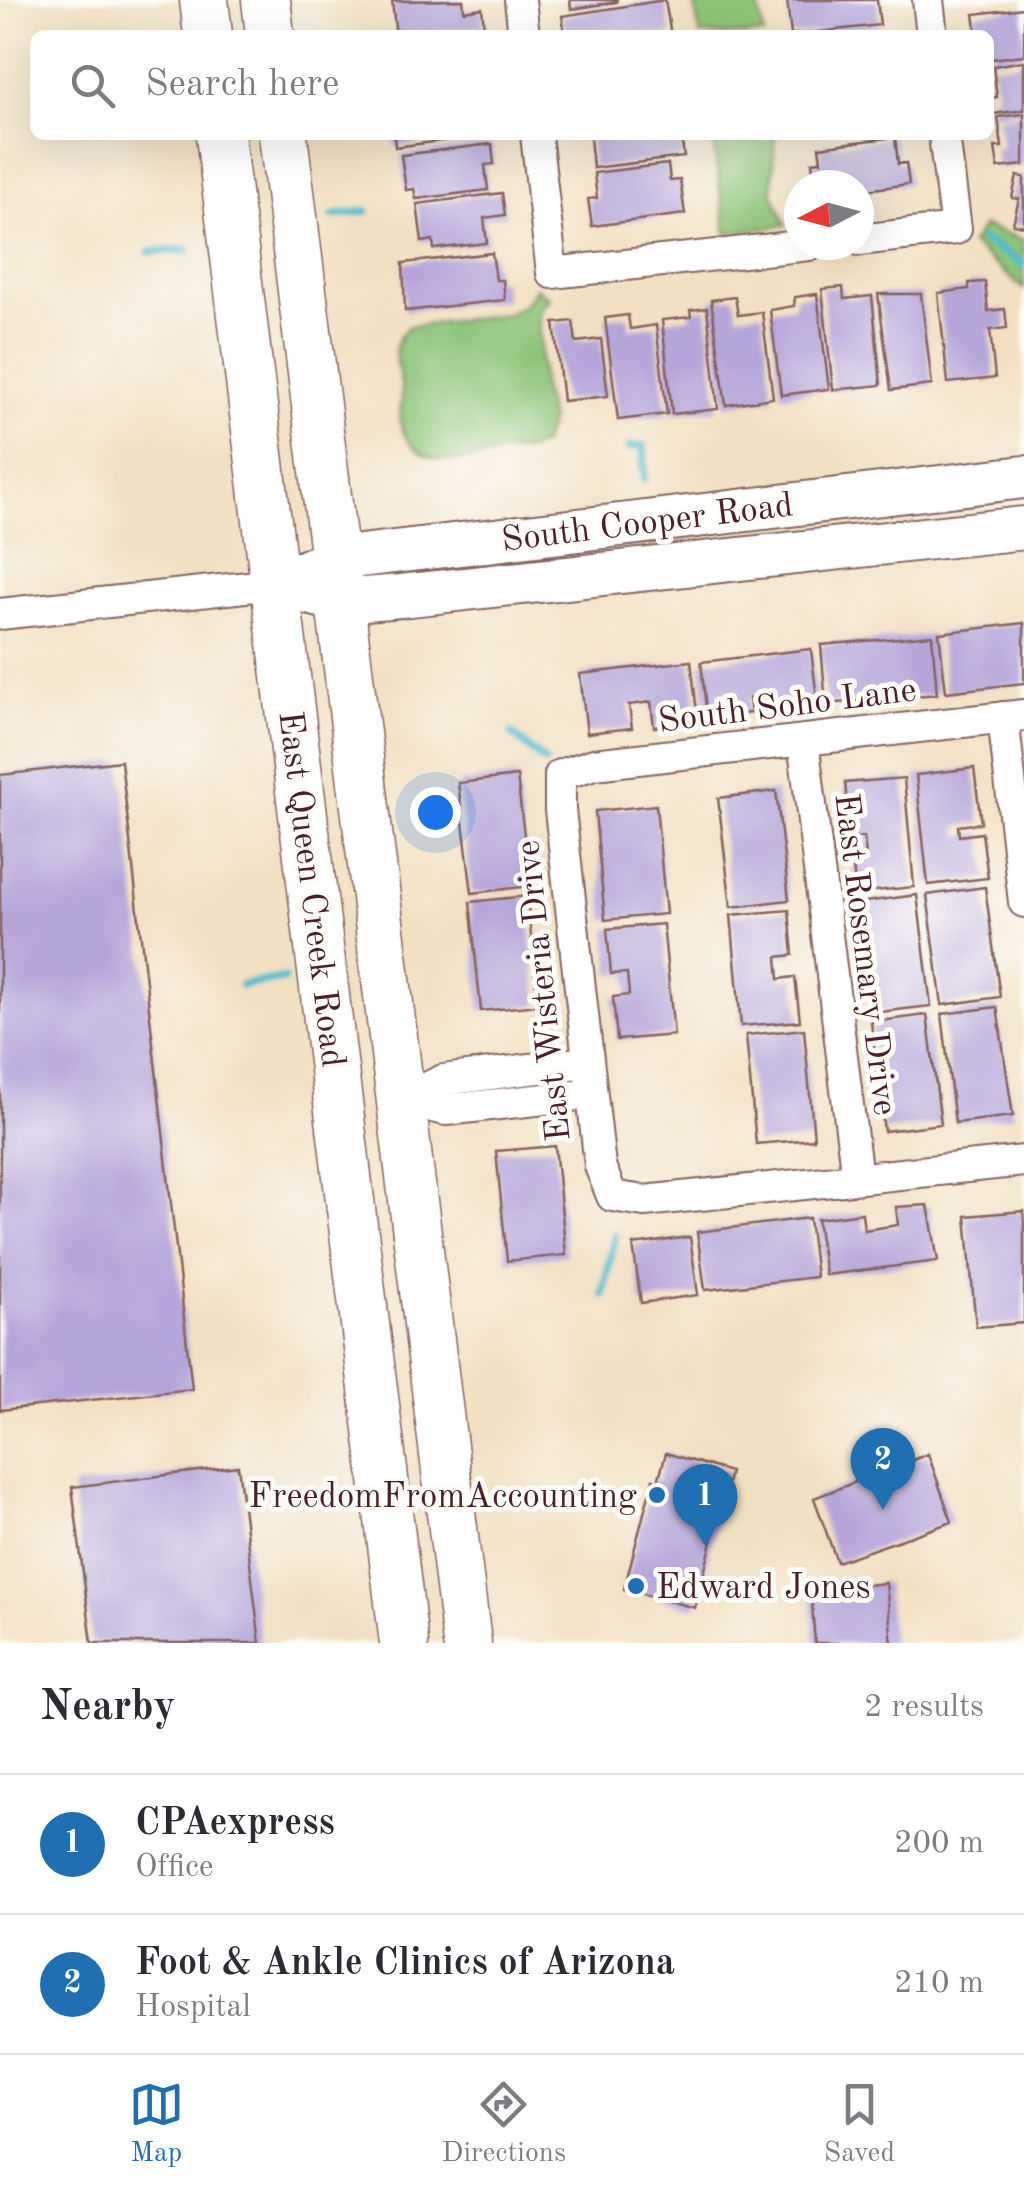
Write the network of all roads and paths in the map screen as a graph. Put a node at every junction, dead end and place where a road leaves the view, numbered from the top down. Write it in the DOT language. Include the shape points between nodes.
graph roads {
  1 [pos="204,0"];
  2 [pos="266,0"];
  3 [pos="520,0"];
  4 [pos="928,0"];
  5 [pos="207,30"];
  6 [pos="269,30"];
  7 [pos="523,30"];
  8 [pos="931,30"];
  9 [pos="221,140"];
  10 [pos="284,140"];
  11 [pos="537,140"];
  12 [pos="945,140"];
  13 [pos="874,238"];
  14 [pos="784,248"];
  15 [pos="1024,477"];
  16 [pos="1024,528"];
  17 [pos="337,580"];
  18 [pos="274,584"];
  19 [pos="0,614"];
  20 [pos="1014,716"];
  21 [pos="803,740"];
  22 [pos="560,775"];
  23 [pos="1024,902"];
  24 [pos="586,1062"];
  25 [pos="512,1070"];
  26 [pos="590,1094"];
  27 [pos="401,1100"];
  28 [pos="517,1102"];
  29 [pos="1024,1161"];
  30 [pos="858,1178"];
  31 [pos="437,1405"];
  32 [pos="377,1411"];
  33 [pos="404,1643"];
  34 [pos="466,1643"];
  1 -- 5 [label="main road"];
  2 -- 6 [label="main road"];
  3 -- 7 [label="street"];
  4 -- 8 [label="street"];
  9 -- 18 [label="main road, East Queen Creek Road"];
  10 -- 17 [label="main road, East Queen Creek Road"];
  11 -- 14 [label="street" via="552,272"];
  12 -- 13 [label="street" via="956,229"];
  15 -- 17 [label="main road, South Cooper Road"];
  16 -- 17 [label="main road, South Cooper Road"];
  17 -- 18 [label="main road, South Cooper Road"];
  17 -- 27 [label="main road, East Queen Creek Road"];
  18 -- 19 [label="street, South Cooper Road"];
  18 -- 32 [label="main road, East Queen Creek Road"];
  20 -- 21 [label="street, South Soho Lane"];
  20 -- 23 [label="street"];
  21 -- 22 [label="street, South Soho Lane" via="594,764"];
  21 -- 30 [label="street, East Rosemary Drive"];
  22 -- 24 [label="street, East Wisteria Drive"];
  24 -- 25 [label="street"];
  24 -- 26 [label="street, East Wisteria Drive"];
  25 -- 27 [label="street" via="443,1080"];
  25 -- 28 [label="street"];
  26 -- 28 [label="street"];
  26 -- 30 [label="street, East Wisteria Drive" via="600,1166 612,1196 644,1201"];
  27 -- 28 [label="street" via="446,1110"];
  27 -- 31 [label="main road, East Queen Creek Road"];
  29 -- 30 [label="street"];
  31 -- 32 [label="main road"];
  31 -- 34 [label="main road, East Queen Creek Road"];
  32 -- 33 [label="main road, East Queen Creek Road"];
}
